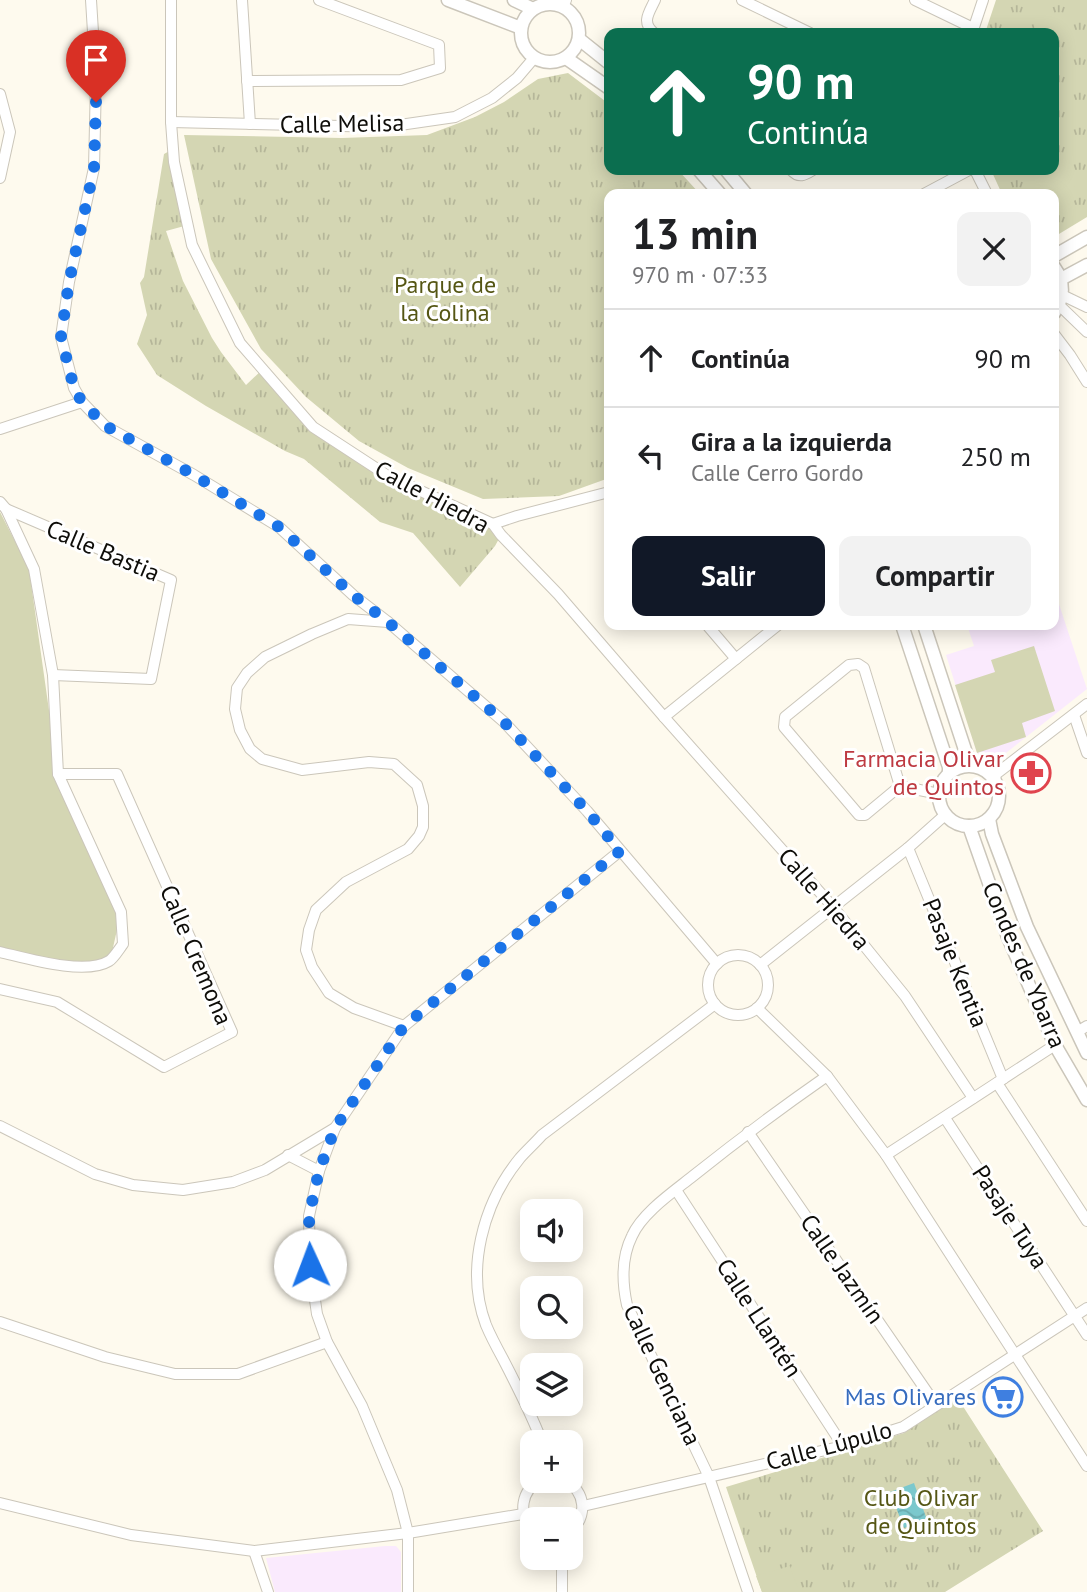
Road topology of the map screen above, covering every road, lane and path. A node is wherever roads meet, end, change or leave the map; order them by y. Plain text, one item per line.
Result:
1 (91, 0) edge
2 (171, 0) edge
3 (242, 0) edge
4 (319, 0) edge
5 (448, 0) edge
6 (514, 0) edge
7 (655, 0) edge
8 (742, 0) edge
9 (915, 0) edge
10 (983, 0) edge
11 (565, 3) edge
12 (533, 9) junction
13 (521, 28) junction
14 (649, 28) edge
15 (800, 28) edge
16 (969, 28) edge
17 (974, 28) edge
18 (579, 39) junction
19 (534, 58) junction
20 (566, 58) junction
21 (604, 59) edge
22 (247, 80) junction
23 (604, 84) edge
24 (0, 94) edge
25 (171, 122) junction
26 (250, 124) junction
27 (703, 175) edge
28 (730, 175) edge
29 (960, 175) edge
30 (0, 178) edge
31 (716, 189) edge
32 (743, 189) edge
33 (934, 189) edge
34 (1087, 237) edge
35 (1059, 253) edge
36 (1087, 265) edge
37 (1059, 276) edge
38 (1061, 279) junction
39 (1059, 296) edge
40 (1059, 304) edge
41 (1059, 305) edge
42 (1087, 307) edge
43 (1087, 332) edge
44 (1059, 341) edge
45 (1087, 382) edge
46 (82, 402) junction
47 (0, 429) edge
48 (604, 493) edge
49 (3, 506) edge
50 (493, 524) junction
51 (353, 595) junction
52 (348, 619) junction
53 (388, 622) junction
54 (711, 630) edge
55 (772, 630) edge
56 (904, 630) edge
57 (926, 630) edge
58 (736, 659) junction
59 (53, 675) junction
60 (1087, 704) edge
61 (1074, 715) junction
62 (664, 717) junction
63 (1087, 753) edge
64 (970, 765) junction
65 (949, 773) junction
66 (58, 774) junction
67 (995, 780) junction
68 (900, 786) junction
69 (939, 794) junction
70 (945, 814) junction
71 (989, 819) junction
72 (969, 826) junction
73 (908, 848) junction
74 (620, 851) junction
75 (833, 908) junction
76 (0, 951) edge
77 (717, 964) junction
78 (760, 965) junction
79 (0, 989) edge
80 (715, 1004) junction
81 (757, 1008) junction
82 (404, 1026) junction
83 (1082, 1029) edge
84 (1055, 1045) junction
85 (1087, 1053) edge
86 (827, 1076) junction
87 (1000, 1081) junction
88 (973, 1098) junction
89 (1087, 1100) edge
90 (945, 1118) junction
91 (0, 1126) edge
92 (335, 1128) junction
93 (748, 1132) junction
94 (288, 1155) junction
95 (886, 1155) junction
96 (319, 1171) junction
97 (676, 1190) junction
98 (1087, 1221) edge
99 (1087, 1308) edge
100 (1075, 1316) junction
101 (0, 1322) edge
102 (1087, 1335) edge
103 (327, 1342) junction
104 (1014, 1355) junction
105 (936, 1405) junction
106 (537, 1430) edge
107 (843, 1446) junction
108 (1087, 1466) edge
109 (709, 1477) junction
110 (579, 1493) edge
111 (0, 1503) edge
112 (583, 1506) joint
113 (520, 1514) edge
114 (408, 1533) junction
115 (254, 1551) junction
116 (562, 1570) edge
117 (268, 1592) edge
118 (408, 1592) edge
119 (562, 1592) edge
120 (748, 1592) edge

1 - 46 street
2 - 25 street, Calle Hiedra
3 - 22 street
4 - 22 street
5 - 13 main road
6 - 12 main road
7 - 14 street
8 - 15 street
9 - 16 street
10 - 17 street
11 - 12 main road
11 - 18 main road
12 - 13 main road
13 - 19 main road
18 - 20 main road
18 - 21 main road
19 - 20 main road
19 - 26 street, Calle Melisa
20 - 23 main road
22 - 26 street
24 - 30 street
25 - 26 street, Calle Melisa
25 - 50 street, Calle Hiedra
27 - 31 main road
28 - 32 main road
29 - 33 street
34 - 35 main road
36 - 38 main road
37 - 38 main road
38 - 39 main road
40 - 42 street
41 - 43 street
44 - 45 street
46 - 47 street
46 - 51 street
48 - 50 street
49 - 59 street
49 - 59 street, Calle Bastia
50 - 62 street, Calle Hiedra
51 - 52 street
51 - 53 street
52 - 53 street
52 - 82 street
53 - 74 street
54 - 58 street
55 - 58 street
56 - 65 main road
57 - 64 main road
58 - 62 street
59 - 66 street
60 - 61 street
61 - 63 street
61 - 67 street
62 - 75 street, Calle Hiedra
64 - 65 main road
64 - 67 main road
65 - 69 main road
66 - 76 street
66 - 79 street, Calle Cremona
67 - 71 main road
68 - 68 street
68 - 69 street
69 - 70 main road
70 - 72 main road
70 - 73 street
71 - 72 main road
71 - 83 main road, Condes de Ybarra
72 - 84 main road, Condes de Ybarra
73 - 75 street
73 - 87 street, Pasaje Kentia
74 - 77 street
74 - 82 street
75 - 78 street
75 - 88 street, Calle Hiedra
77 - 78 street
77 - 80 street
78 - 81 street
80 - 81 street
80 - 106 street
81 - 86 street
82 - 92 street
83 - 85 main road, Condes de Ybarra
84 - 87 street
84 - 89 main road, Condes de Ybarra
86 - 93 street, Calle Genciana
86 - 95 street
87 - 88 street
87 - 98 street, Pasaje Kentia
88 - 90 street
90 - 95 street
90 - 100 street, Pasaje Tuya
91 - 94 street
92 - 94 street
92 - 96 street
93 - 97 street, Calle Genciana
93 - 105 street, Calle Jazmín
94 - 96 street
95 - 104 street
96 - 103 street
97 - 107 street, Calle Llantén
97 - 109 street, Calle Genciana
99 - 100 street, Calle Lúpulo
100 - 102 street, Pasaje Tuya
100 - 104 street, Calle Lúpulo
101 - 103 street
103 - 114 street
104 - 105 street, Calle Lúpulo
104 - 108 street
105 - 107 street, Calle Lúpulo
107 - 109 street, Calle Lúpulo
109 - 112 street, Calle Lúpulo
109 - 120 street, Calle Genciana
110 - 112 street
111 - 115 street
113 - 114 street
114 - 115 street
114 - 118 street
115 - 117 street
116 - 119 street

